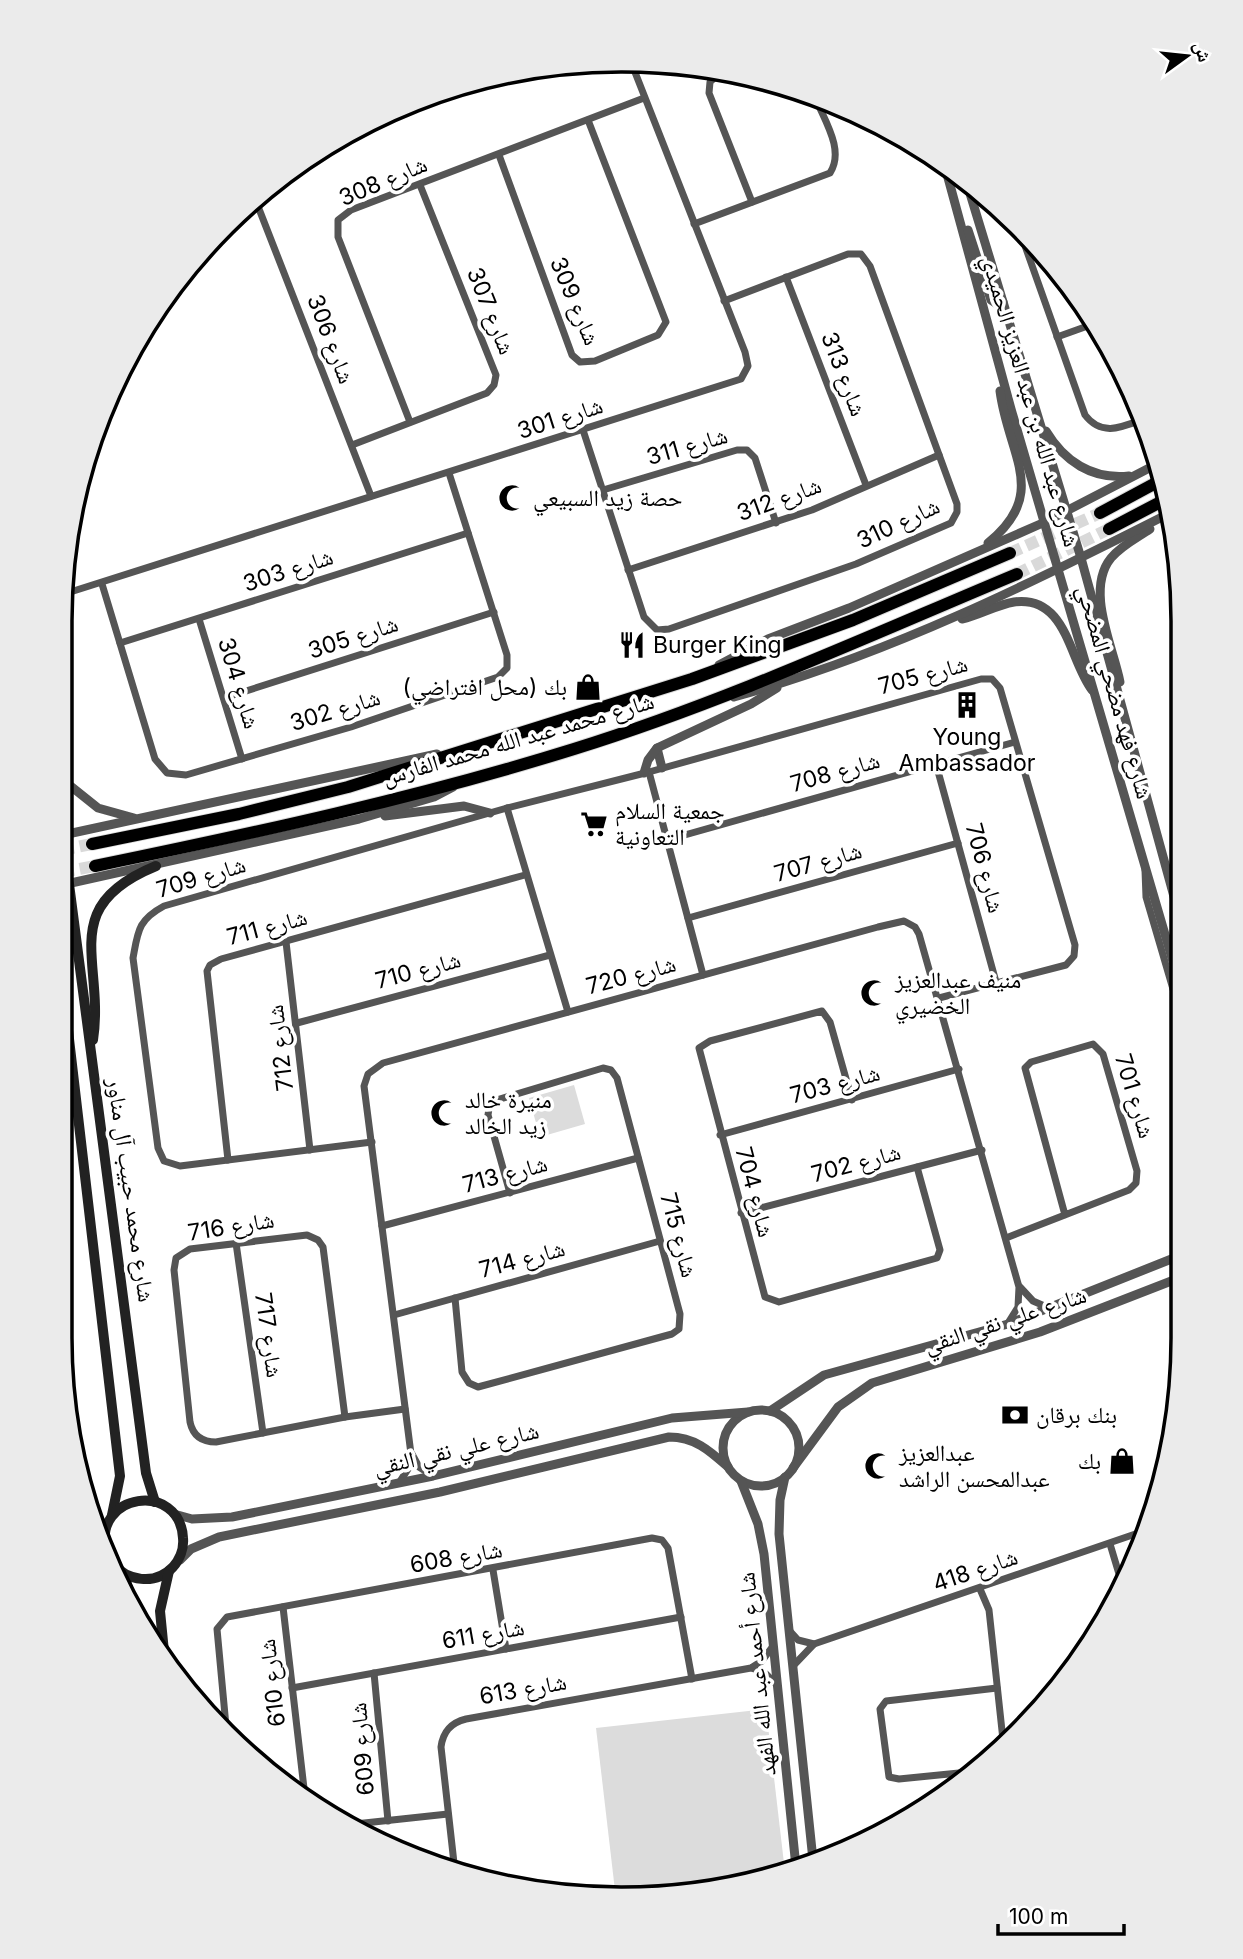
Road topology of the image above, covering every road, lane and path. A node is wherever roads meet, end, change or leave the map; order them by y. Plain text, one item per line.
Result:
1 (635, 72) edge
2 (713, 79) edge
3 (644, 97) junction
4 (820, 109) edge
5 (588, 121) junction
6 (499, 155) junction
7 (949, 180) edge
8 (420, 185) junction
9 (955, 200) junction
10 (976, 201) edge
11 (752, 202) junction
12 (259, 208) edge
13 (694, 225) junction
14 (1026, 250) edge
15 (786, 277) junction
16 (724, 301) junction
17 (1003, 302) junction
18 (1086, 327) edge
19 (1057, 337) junction
20 (998, 361) junction
21 (1038, 419) junction
22 (410, 422) junction
23 (1133, 423) edge
24 (583, 430) junction
25 (352, 446) junction
26 (939, 455) junction
27 (1149, 468) edge
28 (449, 473) junction
29 (1134, 475) junction
30 (1154, 484) edge
31 (866, 485) junction
32 (603, 490) junction
33 (371, 496) junction
34 (1158, 503) edge
35 (1067, 511) junction
36 (1100, 513) tunnel mouth
37 (1162, 518) edge
38 (1162, 520) edge
39 (1045, 522) junction
40 (776, 523) junction
41 (1109, 529) tunnel mouth
42 (468, 533) junction
43 (979, 551) junction
44 (1010, 553) tunnel mouth
45 (1081, 558) junction
46 (1059, 568) junction
47 (628, 570) junction
48 (1017, 574) tunnel mouth
49 (102, 584) junction
50 (73, 592) edge
51 (494, 612) junction
52 (199, 619) junction
53 (950, 621) junction
54 (120, 643) junction
55 (704, 675) junction
56 (784, 683) junction
57 (1097, 696) junction
58 (224, 698) junction
59 (676, 714) junction
60 (1126, 726) junction
61 (1014, 742) junction
62 (657, 748) junction
63 (456, 753) junction
64 (242, 759) junction
65 (936, 764) junction
66 (662, 768) junction
67 (646, 772) junction
68 (459, 781) junction
69 (72, 787) edge
70 (507, 808) junction
71 (490, 813) junction
72 (139, 818) junction
73 (359, 819) junction
74 (72, 835) edge
75 (667, 840) junction
76 (958, 843) junction
77 (92, 844) tunnel mouth
78 (95, 866) tunnel mouth
79 (156, 866) junction
80 (1145, 866) junction
81 (525, 875) junction
82 (72, 883) edge
83 (1171, 886) edge
84 (688, 918) junction
85 (72, 926) edge
86 (286, 942) junction
87 (550, 955) junction
88 (1171, 955) edge
89 (703, 975) junction
90 (996, 982) junction
91 (1171, 982) edge
92 (939, 998) junction
93 (568, 1012) junction
94 (297, 1023) junction
95 (91, 1057) junction
96 (72, 1065) edge
97 (959, 1069) junction
98 (852, 1100) junction
99 (720, 1136) junction
100 (372, 1142) junction
101 (310, 1150) junction
102 (982, 1150) junction
103 (638, 1158) junction
104 (228, 1160) junction
105 (918, 1167) junction
106 (510, 1193) junction
107 (741, 1213) junction
108 (1065, 1215) junction
109 (382, 1226) junction
110 (1006, 1238) junction
111 (660, 1241) junction
112 (236, 1243) junction
113 (1171, 1260) edge
114 (1144, 1272) junction
115 (1171, 1281) edge
116 (1019, 1287) junction
117 (1149, 1290) junction
118 (455, 1298) junction
119 (1051, 1308) junction
120 (394, 1315) junction
121 (1008, 1324) junction
122 (405, 1409) junction
123 (770, 1411) junction
124 (748, 1412) junction
125 (345, 1417) junction
126 (263, 1433) junction
127 (411, 1454) junction
128 (728, 1468) junction
129 (793, 1468) junction
130 (433, 1476) junction
131 (785, 1477) junction
132 (741, 1481) junction
133 (399, 1483) junction
134 (155, 1502) junction
135 (173, 1514) junction
136 (110, 1519) junction
137 (105, 1524) edge
138 (107, 1529) edge
139 (1134, 1535) edge
140 (1111, 1544) junction
141 (172, 1567) junction
142 (492, 1570) junction
143 (124, 1572) edge
144 (1119, 1572) edge
145 (981, 1589) junction
146 (283, 1607) junction
147 (681, 1617) junction
148 (789, 1629) junction
149 (163, 1641) edge
150 (814, 1644) junction
151 (773, 1646) junction
152 (506, 1649) junction
153 (793, 1666) junction
154 (751, 1668) junction
155 (374, 1673) junction
156 (692, 1679) junction
157 (777, 1685) junction
158 (292, 1688) junction
159 (997, 1688) junction
160 (225, 1718) edge
161 (1002, 1733) edge
162 (957, 1773) edge
163 (303, 1785) edge
164 (449, 1814) junction
165 (388, 1821) junction
166 (364, 1823) edge
167 (811, 1847) junction
168 (794, 1849) junction
169 (811, 1853) edge
170 (795, 1859) edge
171 (454, 1861) edge

1 - 3 street, شارع 301
2 - 11 street
3 - 5 street, شارع 308
3 - 13 street, شارع 301
4 - 11 street
5 - 6 street, شارع 308
5 - 6 street, شارع 309
6 - 8 street, شارع 308
7 - 9 street, شارع عبد الله بن عبد العزيز الحميدي
8 - 22 street, شارع 308
8 - 22 street, شارع 307
9 - 17 street
9 - 20 street, شارع عبد الله بن عبد العزيز الحميدي
10 - 17 street, شارع عبد الله بن عبد العزيز الحميدي
11 - 13 street
12 - 25 street, شارع 306
13 - 16 street, شارع 301
14 - 19 street
15 - 16 street, شارع 310
15 - 26 street, شارع 310
15 - 31 street, شارع 313
16 - 24 street, شارع 301
17 - 21 street, شارع عبد الله بن عبد العزيز الحميدي
18 - 19 street
19 - 23 street
20 - 39 street, شارع عبد الله بن عبد العزيز الحميدي
20 - 43 street
21 - 29 street
21 - 35 street, شارع عبد الله بن عبد العزيز الحميدي
22 - 25 street, شارع 307
24 - 28 street, شارع 301
24 - 32 street, شارع 310
25 - 33 street, شارع 306
26 - 31 street, شارع 312
26 - 47 street, شارع 310
27 - 29 street
28 - 33 street, شارع 301
28 - 42 street, شارع 302
29 - 35 street
30 - 36 main road
31 - 40 street, شارع 312
32 - 40 street, شارع 311
32 - 47 street, شارع 310
33 - 49 street, شارع 301
34 - 41 main road
35 - 39 street
35 - 45 street, شارع عبد الله بن عبد العزيز الحميدي
37 - 45 street
38 - 60 street
39 - 43 street
39 - 46 street, شارع عبد الله بن عبد العزيز الحميدي
40 - 47 street, شارع 312
42 - 51 street, شارع 302
42 - 52 street, شارع 303
43 - 55 street
44 - 55 main road, شارع محمد عبد الله محمد الفارس
45 - 46 street
45 - 60 street, شارع فهد مضحي المضحي
46 - 53 street
46 - 57 street, شارع فهد مضحي المضحي
48 - 59 main road, شارع محمد عبد الله محمد الفارس
49 - 50 street, شارع 301
49 - 54 street, شارع 302
51 - 58 street, شارع 305
51 - 64 street, شارع 302
52 - 54 street, شارع 303
52 - 58 street, شارع 304
53 - 56 street
53 - 57 street
54 - 64 street, شارع 302
55 - 63 main road, شارع محمد عبد الله محمد الفارس
56 - 59 street
56 - 62 street
57 - 80 street, شارع فهد مضحي المضحي
58 - 64 street, شارع 304
59 - 68 main road, شارع محمد عبد الله محمد الفارس
60 - 83 street, شارع فهد مضحي المضحي
61 - 65 street, شارع 708
61 - 66 street, شارع 705
61 - 90 street, شارع 705
62 - 66 street
62 - 67 street
63 - 72 street
63 - 77 main road, شارع محمد عبد الله محمد الفارس
65 - 75 street, شارع 708
65 - 76 street, شارع 706
66 - 67 street, شارع 705
67 - 70 street, شارع 705
67 - 75 street
68 - 73 street
68 - 78 main road, شارع محمد عبد الله محمد الفارس
69 - 72 street
70 - 71 street, شارع 709
70 - 81 street
71 - 73 street
71 - 104 street, شارع 709
72 - 74 street
73 - 79 street
75 - 84 street
76 - 84 street, شارع 707
76 - 90 street, شارع 706
79 - 82 street
79 - 95 main road
80 - 88 street, شارع فهد مضحي المضحي
80 - 91 street
81 - 86 street, شارع 711
81 - 87 street
84 - 89 street
85 - 95 main road, شارع محمد حبيب آل مناور
86 - 94 street, شارع 712
86 - 104 street, شارع 711
87 - 93 street
87 - 94 street, شارع 710
89 - 92 street, شارع 720
89 - 93 street, شارع 720
90 - 92 street, شارع 705
92 - 97 street, شارع 720
93 - 100 street, شارع 720
94 - 101 street, شارع 712
95 - 134 main road, شارع محمد حبيب آل مناور
96 - 136 main road, شارع محمد حبيب آل مناور
97 - 98 street, شارع 703
97 - 102 street, شارع 720
98 - 99 street, شارع 703
98 - 99 street, شارع 704
99 - 107 street, شارع 704
100 - 101 street, شارع 709
100 - 109 street, شارع 720
101 - 104 street, شارع 709
102 - 105 street, شارع 702
102 - 110 street, شارع 720
103 - 106 street, شارع 713
103 - 106 street, شارع 715
103 - 111 street, شارع 715
105 - 107 street, شارع 702
105 - 107 street, شارع 704
106 - 109 street, شارع 713
108 - 108 street, شارع 701
108 - 110 street, شارع 701
109 - 120 street, شارع 720
110 - 116 street, شارع 720
111 - 118 street, شارع 714
111 - 118 street, شارع 715
112 - 125 street, شارع 716
112 - 126 street, شارع 717
112 - 126 street, شارع 716
113 - 114 street, شارع علي نقي النقي
114 - 117 street
114 - 119 street, شارع علي نقي النقي
115 - 117 street, شارع علي نقي النقي
116 - 119 street
116 - 121 street, شارع 720
117 - 129 street, شارع علي نقي النقي
118 - 120 street, شارع 714
119 - 121 street, شارع علي نقي النقي
120 - 122 street, شارع 720
121 - 123 street, شارع علي نقي النقي
122 - 125 street, شارع 716
122 - 127 street, شارع 720
123 - 124 street
123 - 129 street
124 - 128 street
124 - 130 street, شارع علي نقي النقي
125 - 126 street, شارع 716
127 - 130 street
127 - 133 street
128 - 132 street
128 - 141 street, شارع علي نقي النقي
129 - 131 street
130 - 133 street, شارع علي نقي النقي
131 - 132 street
131 - 148 street, شارع أحمد عبد الله الفهد
132 - 151 street, شارع أحمد عبد الله الفهد
133 - 135 street, شارع علي نقي النقي
134 - 135 main road
134 - 136 main road
135 - 141 main road
136 - 137 street
136 - 138 main road, شارع محمد حبيب آل مناور
139 - 140 street, شارع 418
140 - 144 street
140 - 145 street, شارع 418
141 - 143 main road
141 - 149 main road
142 - 146 street, شارع 608
142 - 147 street, شارع 608
142 - 152 street
145 - 150 street, شارع 418
145 - 159 street
146 - 158 street, شارع 610
146 - 160 street, شارع 608
147 - 152 street, شارع 611
147 - 156 street, شارع 608
148 - 150 street
148 - 153 street, شارع أحمد عبد الله الفهد
150 - 153 street, شارع 418
151 - 154 street
151 - 157 street, شارع أحمد عبد الله الفهد
152 - 155 street, شارع 611
153 - 167 street, شارع أحمد عبد الله الفهد
154 - 156 street, شارع 613
154 - 157 street
155 - 158 street, شارع 611
155 - 165 street, شارع 609
156 - 164 street, شارع 613
157 - 168 street, شارع أحمد عبد الله الفهد
158 - 163 street, شارع 610
159 - 161 street
159 - 162 street
164 - 165 street
164 - 171 street, شارع 613
165 - 166 street
167 - 168 street
167 - 169 street, شارع أحمد عبد الله الفهد
168 - 170 street, شارع أحمد عبد الله الفهد

